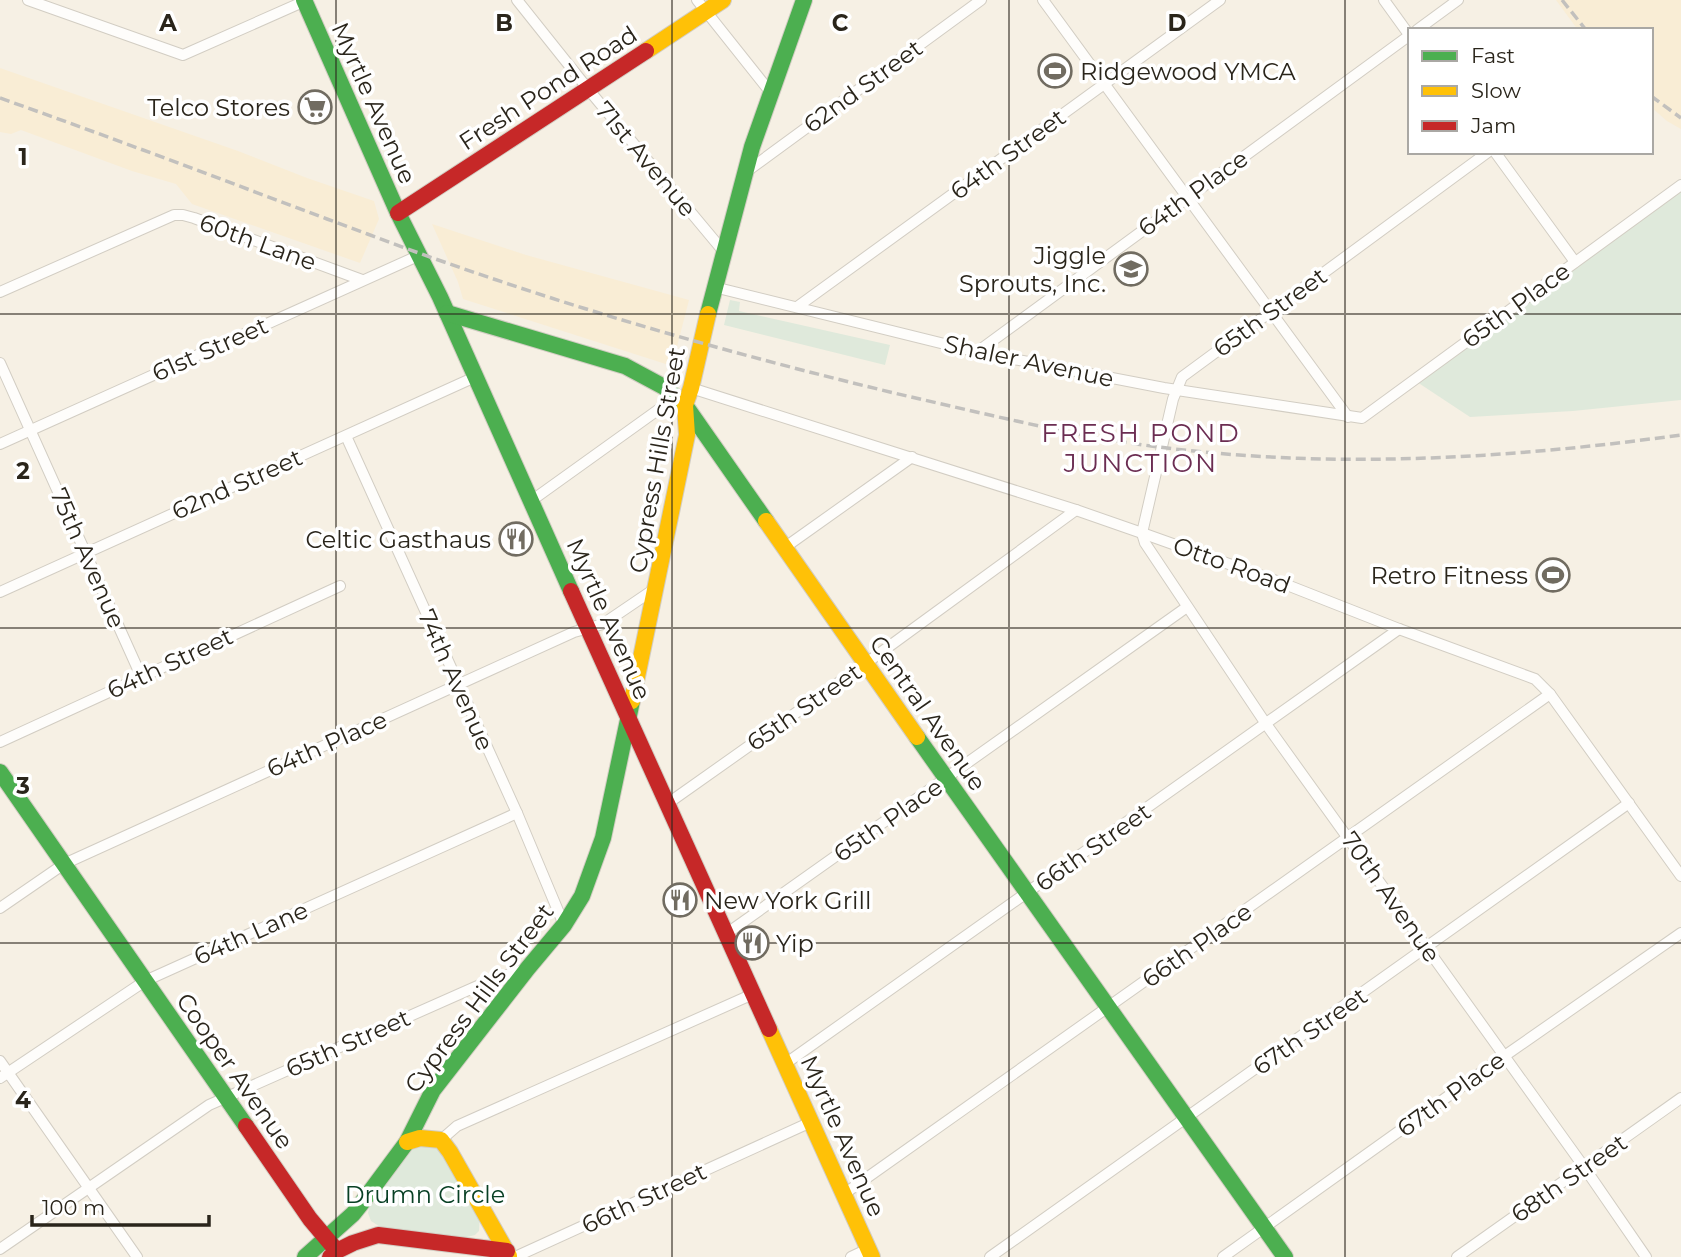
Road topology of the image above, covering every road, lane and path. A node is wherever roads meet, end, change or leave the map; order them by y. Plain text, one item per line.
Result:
1 (28, 0) edge
2 (304, 0) edge
3 (517, 0) edge
4 (723, 0) edge
5 (804, 0) edge
6 (981, 0) edge
7 (1043, 0) edge
8 (1220, 0) edge
9 (1384, 0) edge
10 (1458, 0) edge
11 (702, 6) edge
12 (1420, 28) edge
13 (1408, 33) edge
14 (1408, 37) edge
15 (1104, 84) junction
16 (588, 89) junction
17 (771, 93) junction
18 (1485, 154) edge
19 (1496, 154) edge
20 (746, 172) junction
21 (1681, 185) edge
22 (1186, 198) junction
23 (398, 213) junction
24 (724, 251) junction
25 (420, 255) junction
26 (1575, 262) junction
27 (362, 280) junction
28 (714, 287) junction
29 (0, 292) edge
30 (797, 307) junction
31 (1270, 312) junction
32 (447, 313) junction
33 (977, 352) junction
34 (0, 363) edge
35 (475, 377) junction
36 (691, 388) junction
37 (1177, 390) junction
38 (685, 405) junction
39 (1348, 417) junction
40 (30, 430) junction
41 (346, 436) junction
42 (0, 444) edge
43 (912, 457) junction
44 (531, 501) junction
45 (1076, 510) junction
46 (1143, 533) junction
47 (784, 548) junction
48 (85, 553) junction
49 (340, 586) dead end
50 (656, 588) junction
51 (0, 592) edge
52 (1187, 607) junction
53 (587, 628) junction
54 (1399, 629) junction
55 (865, 664) junction
56 (141, 676) junction
57 (458, 684) junction
58 (1550, 694) junction
59 (628, 719) junction
60 (1266, 724) junction
61 (0, 741) edge
62 (0, 772) edge
63 (947, 779) junction
64 (1629, 803) junction
65 (667, 804) junction
66 (517, 813) junction
67 (1349, 838) junction
68 (64, 864) junction
69 (1681, 876) edge
70 (1028, 893) junction
71 (0, 908) edge
72 (564, 925) junction
73 (1681, 933) edge
74 (726, 934) junction
75 (1427, 948) junction
76 (528, 968) junction
77 (145, 981) junction
78 (753, 994) junction
79 (1108, 1007) junction
80 (1503, 1057) junction
81 (0, 1061) edge
82 (785, 1064) junction
83 (4, 1075) edge
84 (225, 1097) junction
85 (1681, 1098) edge
86 (1186, 1118) junction
87 (811, 1122) junction
88 (441, 1140) junction
89 (407, 1142) junction
90 (1584, 1167) junction
91 (89, 1188) junction
92 (844, 1194) junction
93 (361, 1204) junction
94 (1264, 1228) junction
95 (378, 1235) junction
96 (326, 1238) junction
97 (0, 1249) edge
98 (870, 1253) edge
99 (334, 1254) edge
100 (510, 1255) edge
101 (137, 1257) edge
102 (305, 1257) edge
103 (851, 1257) edge
104 (990, 1257) edge
105 (1223, 1257) edge
106 (1285, 1257) edge
107 (1457, 1257) edge
108 (1646, 1257) edge

1 - 2 street
2 - 23 main road, Myrtle Avenue
3 - 16 street, 71st Avenue
4 - 11 main road, Fresh Pond Road
5 - 17 main road, Cypress Hills Street
6 - 20 street, 62nd Street
7 - 15 street
8 - 15 street, 64th Street
9 - 13 street
10 - 12 street
11 - 16 main road, Fresh Pond Road
11 - 17 street
14 - 22 street, 64th Place
15 - 22 street
15 - 30 street, 64th Street
16 - 23 main road, Fresh Pond Road
16 - 24 street, 71st Avenue
17 - 20 main road, Cypress Hills Street
18 - 31 street, 65th Street
19 - 26 street
20 - 24 main road, Cypress Hills Street
21 - 26 street, 65th Place
22 - 31 street
22 - 33 street, 64th Place
23 - 25 main road, Myrtle Avenue
24 - 28 main road, Cypress Hills Street
25 - 27 street, 61st Street
25 - 32 main road, Myrtle Avenue
26 - 39 street, 65th Place
27 - 29 street, 60th Lane
27 - 40 street, 61st Street
28 - 30 street, Shaler Avenue
28 - 36 main road, Cypress Hills Street
30 - 33 street, Shaler Avenue
31 - 37 street, 65th Street
31 - 39 street
32 - 35 main road, Myrtle Avenue
32 - 38 main road, Central Avenue
33 - 37 street, Shaler Avenue
34 - 40 street, 75th Avenue
35 - 41 street, 62nd Street
35 - 44 main road, Myrtle Avenue
36 - 38 main road, Cypress Hills Street
36 - 43 street, Otto Road
37 - 39 street, Shaler Avenue
37 - 46 street, 65th Street
38 - 44 street
38 - 47 main road, Central Avenue
38 - 50 main road, Cypress Hills Street
40 - 42 street, 61st Street
40 - 48 street, 75th Avenue
41 - 48 street, 62nd Street
41 - 57 street, 74th Avenue
43 - 45 street, Otto Road
43 - 47 street
44 - 53 main road, Myrtle Avenue
45 - 46 street, Otto Road
45 - 55 street, 65th Street
46 - 52 street, 70th Avenue
46 - 54 street, Otto Road
47 - 55 main road, Central Avenue
48 - 51 street, 62nd Street
48 - 56 street, 75th Avenue
49 - 56 street, 64th Street
50 - 53 street, 64th Place
50 - 59 main road, Cypress Hills Street
52 - 60 street, 70th Avenue
52 - 63 street, 65th Place
53 - 57 street, 64th Place
53 - 59 main road, Myrtle Avenue
54 - 58 street, Otto Road
54 - 60 street, 66th Street
55 - 63 main road, Central Avenue
55 - 65 street, 65th Street
56 - 61 street, 64th Street
57 - 66 street, 74th Avenue
57 - 68 street, 64th Place
58 - 64 street, Otto Road
58 - 67 street, 66th Place
59 - 65 main road, Myrtle Avenue
59 - 72 main road, Cypress Hills Street
60 - 67 street, 70th Avenue
60 - 70 street, 66th Street
62 - 68 main road, Cooper Avenue
63 - 70 main road, Central Avenue
63 - 74 street, 65th Place
64 - 69 street, Otto Road
64 - 75 street, 67th Street
65 - 74 main road, Myrtle Avenue
66 - 72 street, 74th Avenue
66 - 77 street, 64th Lane
67 - 75 street, 70th Avenue
67 - 79 street, 66th Place
68 - 71 street, 64th Place
68 - 77 main road, Cooper Avenue
70 - 79 main road, Central Avenue
70 - 82 street, 66th Street
72 - 76 main road, Cypress Hills Street
73 - 80 street, 67th Place
74 - 78 main road, Myrtle Avenue
75 - 80 street, 70th Avenue
75 - 86 street, 67th Street
76 - 84 street, 65th Street
76 - 89 main road, Cypress Hills Street
77 - 83 street, 64th Lane
77 - 84 main road, Cooper Avenue
78 - 82 main road, Myrtle Avenue
78 - 88 street
79 - 86 main road, Central Avenue
79 - 92 street, 66th Place
80 - 90 street, 70th Avenue
80 - 94 street, 67th Place
81 - 83 street
82 - 87 main road, Myrtle Avenue
83 - 91 street
84 - 91 street, 65th Street
84 - 96 main road, Cooper Avenue
85 - 90 street, 68th Street
86 - 94 main road, Central Avenue
86 - 104 street, 67th Street
87 - 92 main road, Myrtle Avenue
87 - 100 street, 66th Street
88 - 89 main road
88 - 100 main road
89 - 93 main road, Cypress Hills Street
90 - 107 street, 68th Street
90 - 108 street, 70th Avenue
91 - 97 street, 65th Street
91 - 101 street
92 - 98 main road, Myrtle Avenue
93 - 95 main road
93 - 96 main road, Cypress Hills Street
94 - 105 street, 67th Place
94 - 106 main road, Central Avenue
95 - 99 main road, Cooper Avenue
95 - 100 main road, Cooper Avenue
96 - 99 main road, Cooper Avenue
96 - 102 main road, Cypress Hills Street
98 - 103 street

